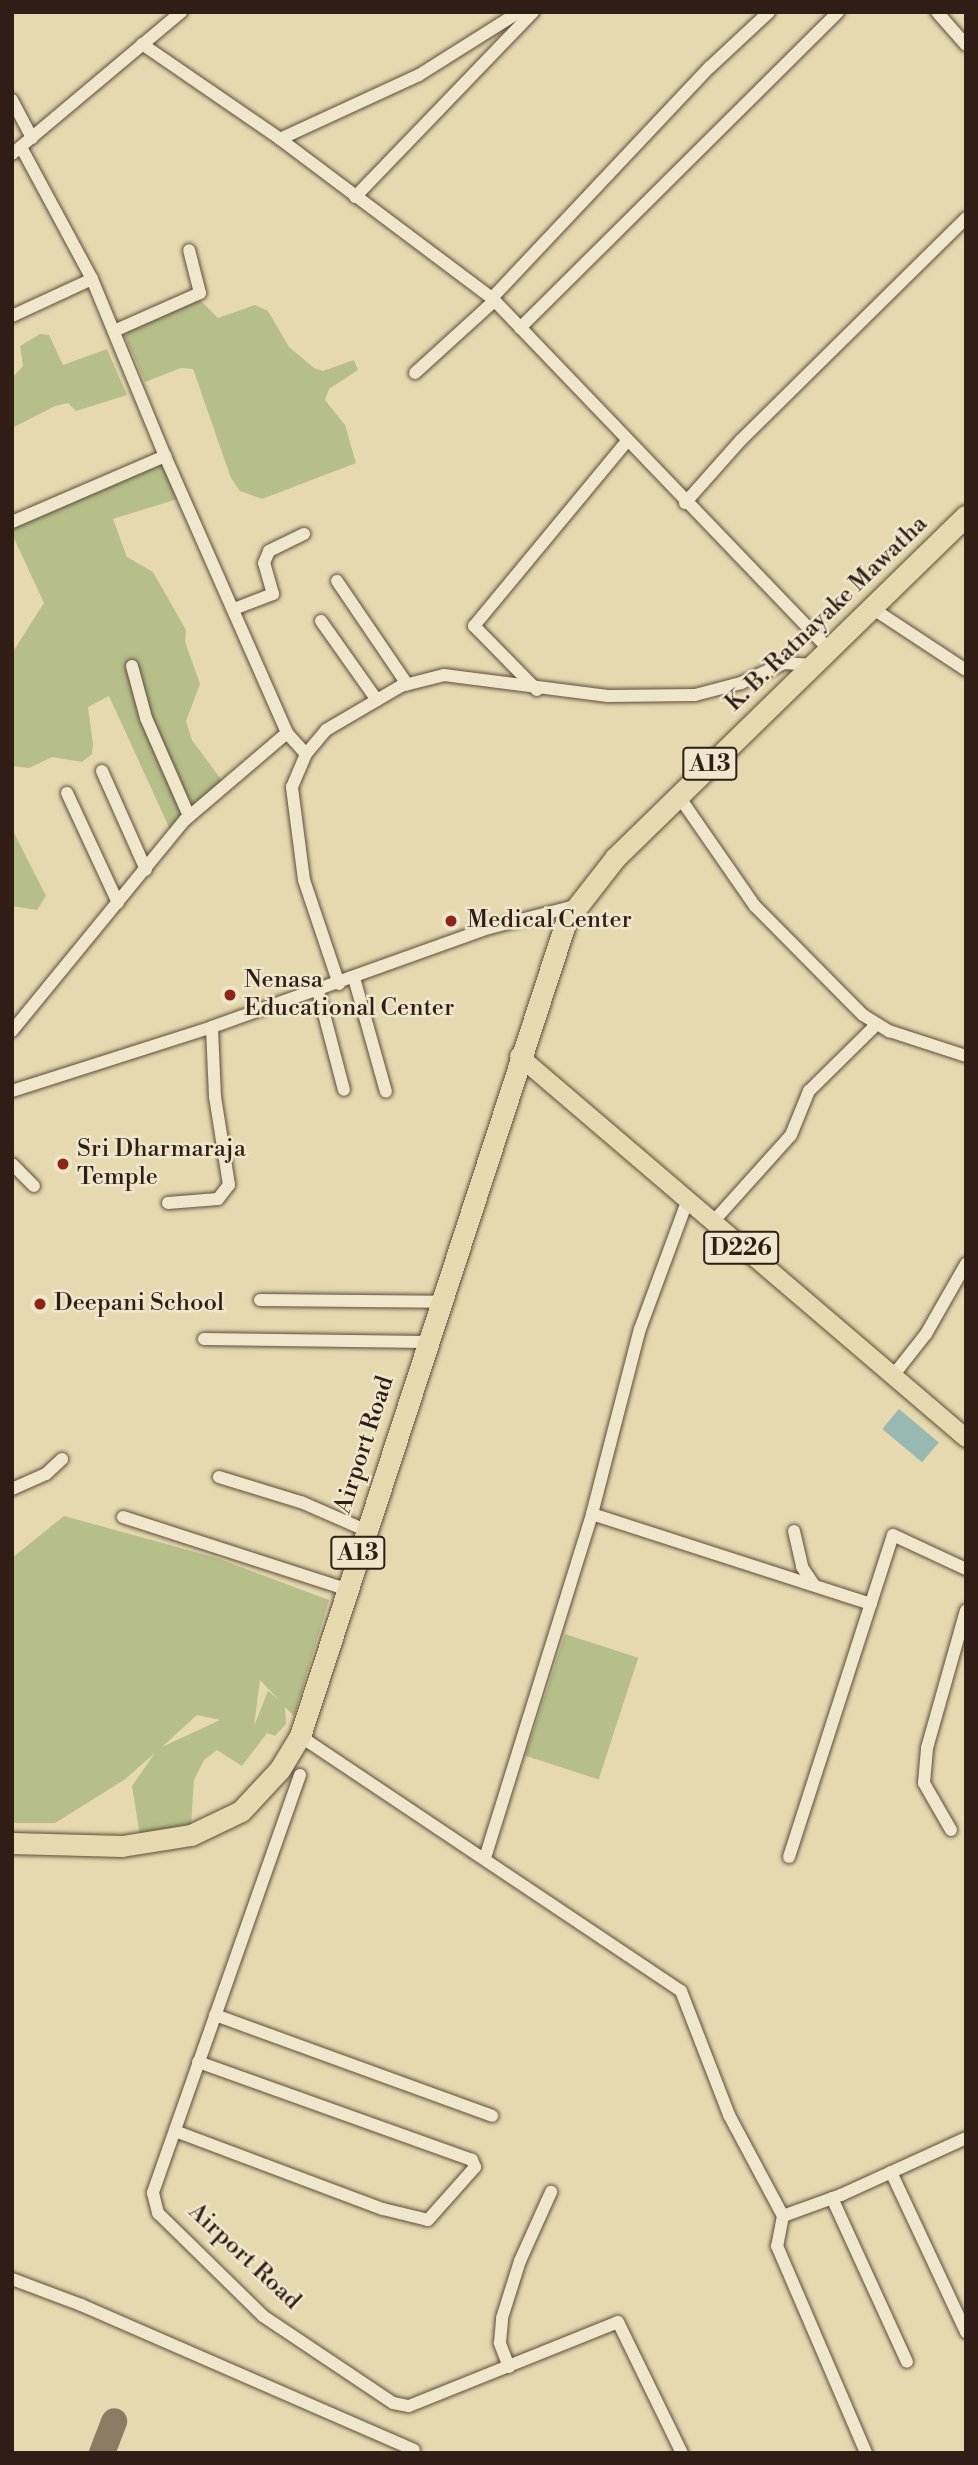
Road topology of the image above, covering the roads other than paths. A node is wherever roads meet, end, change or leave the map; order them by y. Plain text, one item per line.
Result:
1 (181, 12) edge
2 (519, 12) edge
3 (533, 12) edge
4 (769, 12) edge
5 (838, 12) edge
6 (936, 12) edge
7 (142, 44) junction
8 (966, 45) edge
9 (12, 100) edge
10 (32, 138) junction
11 (280, 139) junction
12 (17, 150) edge
13 (355, 197) junction
14 (966, 218) edge
15 (189, 250) dead end
16 (92, 279) junction
17 (493, 300) junction
18 (12, 316) edge
19 (520, 328) junction
20 (114, 331) junction
21 (415, 373) dead end
22 (627, 441) junction
23 (165, 456) junction
24 (685, 503) junction
25 (966, 516) edge
26 (12, 522) edge
27 (304, 534) dead end
28 (337, 581) dead end
29 (872, 608) junction
30 (234, 609) junction
31 (321, 621) dead end
32 (829, 650) junction
33 (813, 665) junction
34 (132, 666) dead end
35 (966, 670) edge
36 (407, 684) junction
37 (537, 690) junction
38 (377, 700) junction
39 (286, 733) junction
40 (306, 754) junction
41 (102, 771) dead end
42 (67, 793) dead end
43 (678, 794) junction
44 (189, 816) junction
45 (146, 870) junction
46 (118, 903) junction
47 (575, 906) junction
48 (354, 978) junction
49 (339, 984) junction
50 (318, 991) junction
51 (877, 1025) junction
52 (212, 1027) junction
53 (12, 1031) edge
54 (519, 1056) junction
55 (966, 1056) edge
56 (344, 1090) dead end
57 (12, 1091) edge
58 (386, 1092) dead end
59 (12, 1164) edge
60 (34, 1185) dead end
61 (687, 1202) junction
62 (168, 1203) dead end
63 (712, 1223) junction
64 (966, 1264) edge
65 (260, 1300) dead end
66 (439, 1302) junction
67 (204, 1339) dead end
68 (426, 1342) junction
69 (892, 1377) junction
70 (966, 1438) edge
71 (62, 1459) dead end
72 (219, 1477) dead end
73 (12, 1489) edge
74 (592, 1514) junction
75 (123, 1517) dead end
76 (365, 1530) junction
77 (794, 1531) dead end
78 (966, 1569) edge
79 (814, 1585) junction
80 (346, 1589) junction
81 (871, 1604) junction
82 (966, 1610) edge
83 (300, 1736) junction
84 (300, 1775) dead end
85 (951, 1830) dead end
86 (12, 1843) edge
87 (789, 1857) dead end
88 (485, 1858) junction
89 (215, 2015) junction
90 (198, 2062) junction
91 (492, 2116) dead end
92 (175, 2131) junction
93 (966, 2138) edge
94 (891, 2172) junction
95 (551, 2192) dead end
96 (832, 2198) junction
97 (783, 2216) junction
98 (12, 2279) edge
99 (966, 2332) edge
100 (907, 2362) dead end
101 (509, 2367) junction
102 (414, 2450) dead end
103 (682, 2453) edge
104 (866, 2453) edge

1 - 7 street
2 - 11 street
3 - 13 street
4 - 17 street
5 - 19 street
6 - 8 street
7 - 10 street
7 - 11 street
9 - 10 street
10 - 12 street
11 - 13 street
12 - 16 street
13 - 17 street
14 - 24 street
15 - 20 street
16 - 18 street
16 - 20 street
17 - 19 street
17 - 21 street
19 - 22 street
20 - 23 street
22 - 24 street
22 - 37 street
23 - 26 street
23 - 30 street
24 - 32 street
25 - 29 highway, K. B. Ratnayake Mawatha / A13
27 - 30 street
28 - 36 street
29 - 32 highway, K. B. Ratnayake Mawatha / A13
29 - 35 street
30 - 39 street
31 - 38 street
32 - 33 highway, K. B. Ratnayake Mawatha / A13
33 - 37 street
33 - 43 highway, K. B. Ratnayake Mawatha / A13
34 - 44 street
36 - 37 street
36 - 38 street
38 - 40 street
39 - 40 street
39 - 44 street
40 - 49 street
41 - 45 street
42 - 46 street
43 - 47 highway, K. B. Ratnayake Mawatha / A13
43 - 51 street
44 - 45 street
45 - 46 street
46 - 53 street
47 - 48 street
47 - 54 highway, K. B. Ratnayake Mawatha / A13
48 - 49 street
48 - 58 street
49 - 50 street
50 - 52 street
50 - 56 street
51 - 55 street
51 - 63 street
52 - 57 street
52 - 62 street
54 - 61 main road, D226
54 - 66 highway, Airport Road / A13
59 - 60 street
61 - 63 main road, D226
61 - 74 street
63 - 69 main road, D226
64 - 69 street
65 - 66 street
66 - 68 highway, Airport Road / A13
67 - 68 street
68 - 76 highway, Airport Road / A13
69 - 70 main road, D226
71 - 73 street
72 - 76 street
74 - 79 street
74 - 88 street
75 - 80 street
76 - 80 highway, Airport Road / A13
77 - 79 street
78 - 81 street
79 - 81 street
80 - 83 highway, Airport Road / A13
81 - 87 street
82 - 85 street
83 - 86 highway, Airport Road / A13
83 - 88 street
84 - 89 street, Airport Road
88 - 97 street
89 - 90 street, Airport Road
89 - 91 street
90 - 92 street, Airport Road
90 - 92 street
92 - 101 street, Airport Road
93 - 94 street
94 - 96 street
94 - 99 street
95 - 101 street
96 - 97 street
96 - 100 street
97 - 104 street
98 - 102 street
101 - 103 street, Airport Road

